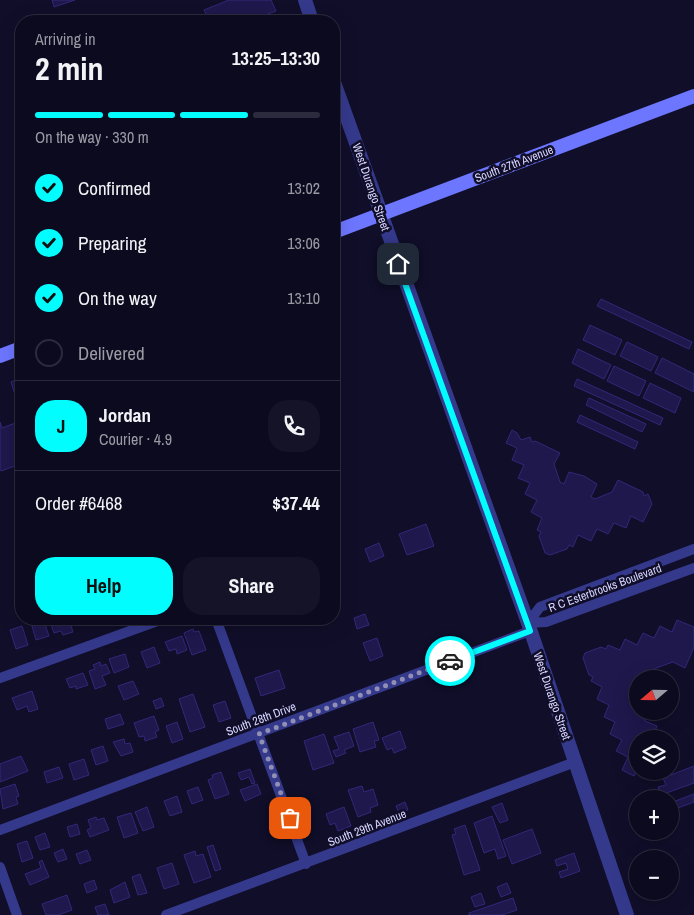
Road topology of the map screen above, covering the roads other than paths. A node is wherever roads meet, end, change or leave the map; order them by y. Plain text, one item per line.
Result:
1 (305, 0) edge
2 (310, 15) edge
3 (694, 96) edge
4 (340, 99) edge
5 (380, 214) junction
6 (340, 230) edge
7 (15, 350) edge
8 (0, 356) edge
9 (694, 549) edge
10 (694, 568) edge
11 (146, 625) edge
12 (218, 625) edge
13 (529, 627) junction
14 (0, 678) edge
15 (259, 734) junction
16 (575, 762) junction
17 (0, 830) edge
18 (306, 864) junction
19 (0, 867) edge
20 (17, 915) edge
21 (166, 915) edge
22 (627, 915) edge

1 - 2 street
3 - 5 main road, South 27th Avenue
4 - 5 street, West Durango Street
5 - 6 main road, South 27th Avenue
5 - 13 street, West Durango Street
7 - 8 main road
9 - 13 street, R C Esterbrooks Boulevard
10 - 13 street, R C Esterbrooks Boulevard
11 - 14 street
12 - 15 street
13 - 15 street, South 28th Drive
13 - 16 street, West Durango Street
15 - 17 street, South 28th Drive
15 - 18 street
16 - 18 street, South 29th Avenue
16 - 22 street, West Durango Street
18 - 21 street, South 29th Avenue
19 - 20 street

